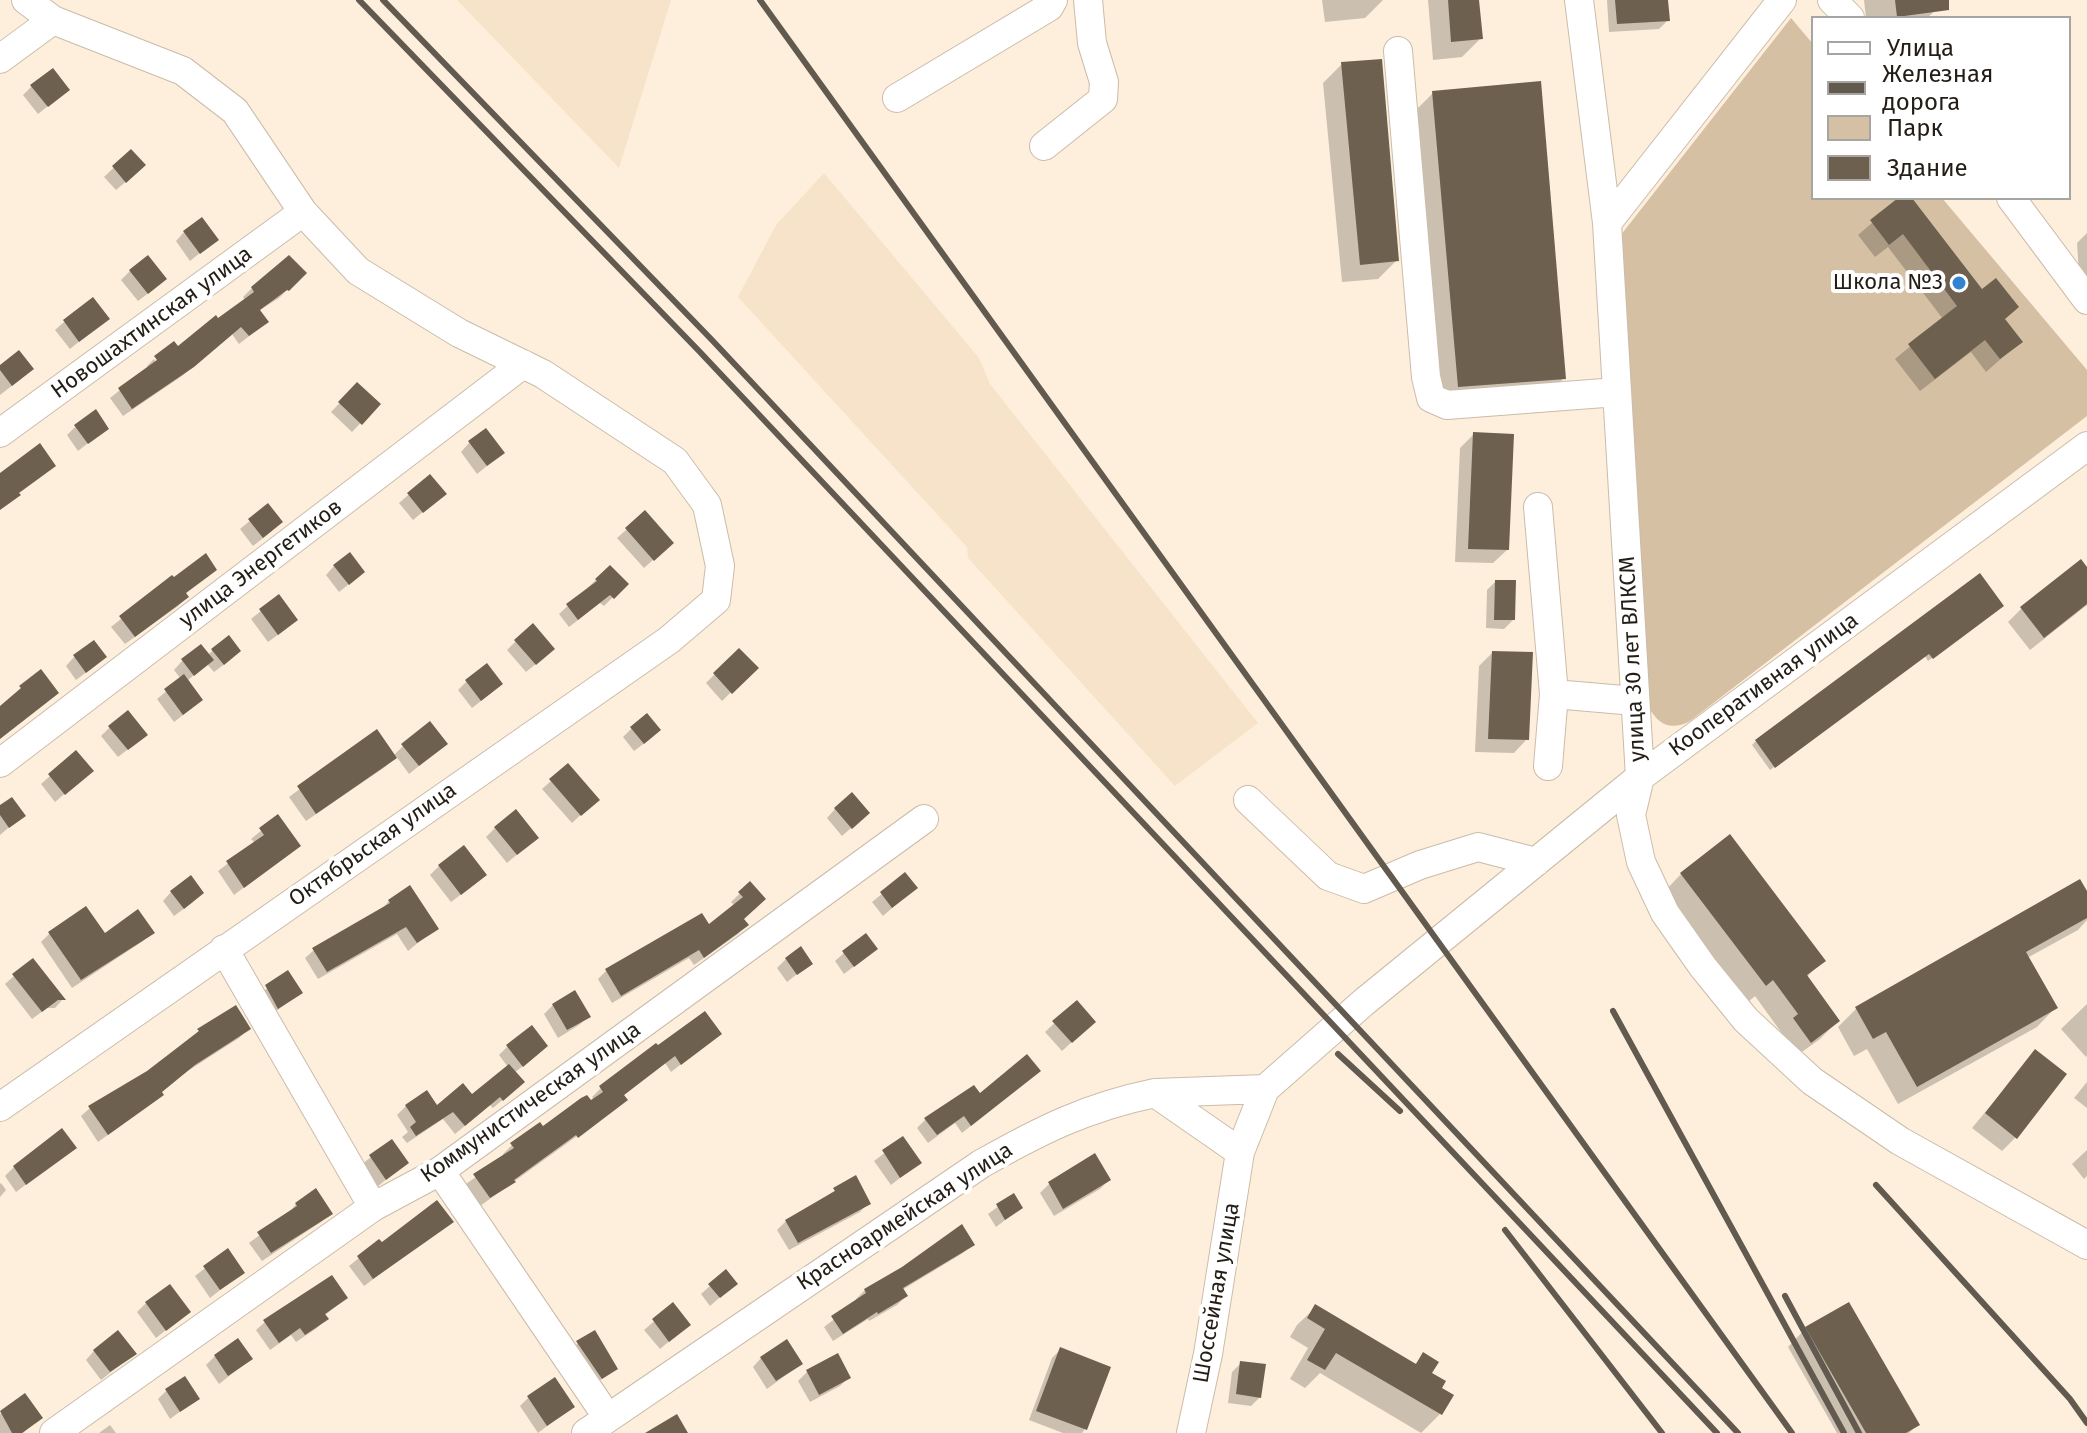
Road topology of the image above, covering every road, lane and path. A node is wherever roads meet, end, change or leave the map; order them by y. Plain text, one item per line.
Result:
1 (26, 0) edge
2 (1053, 0) edge
3 (1088, 0) edge
4 (1579, 0) edge
5 (1782, 0) edge
6 (1832, 0) edge
7 (1848, 16) edge
8 (53, 20) junction
9 (1398, 51) dead end
10 (0, 59) edge
11 (897, 98) dead end
12 (1044, 146) dead end
13 (2012, 200) edge
14 (303, 212) junction
15 (1607, 223) junction
16 (2087, 300) edge
17 (523, 364) junction
18 (1617, 392) junction
19 (0, 433) edge
20 (2087, 446) edge
21 (1538, 507) dead end
22 (1554, 694) junction
23 (1635, 701) junction
24 (0, 763) edge
25 (1548, 766) dead end
26 (1640, 777) junction
27 (1248, 800) dead end
28 (924, 819) dead end
29 (1536, 862) junction
30 (224, 949) junction
31 (1265, 1089) junction
32 (1155, 1093) junction
33 (0, 1107) edge
34 (1240, 1152) junction
35 (440, 1171) junction
36 (373, 1207) junction
37 (2087, 1245) edge
38 (597, 1425) edge
39 (54, 1433) edge
40 (1191, 1433) edge

1 - 8 street
2 - 11 street
3 - 12 street
4 - 15 street, улица 30 лет ВЛКСМ
5 - 15 street
6 - 7 street
8 - 10 street
8 - 14 street
9 - 18 street
13 - 16 street
14 - 17 street
14 - 19 street, Новошахтинская улица
15 - 18 street, улица 30 лет ВЛКСМ
17 - 24 street, улица Энергетиков
17 - 30 street, Октябрьская улица
18 - 23 street, улица 30 лет ВЛКСМ
20 - 26 street, Кооперативная улица
21 - 22 street
22 - 23 street
22 - 25 street
23 - 26 street, улица 30 лет ВЛКСМ
26 - 29 street, Кооперативная улица
26 - 37 street, улица 30 лет ВЛКСМ
27 - 29 street
28 - 35 street, Коммунистическая улица
29 - 31 street, Кооперативная улица
30 - 33 street, Октябрьская улица
30 - 36 street
31 - 32 street
31 - 34 street, Кооперативная улица
32 - 34 street
32 - 38 street, Красноармейская улица
34 - 40 street, Шоссейная улица
35 - 36 street, Коммунистическая улица
35 - 38 street
36 - 39 street, Коммунистическая улица

